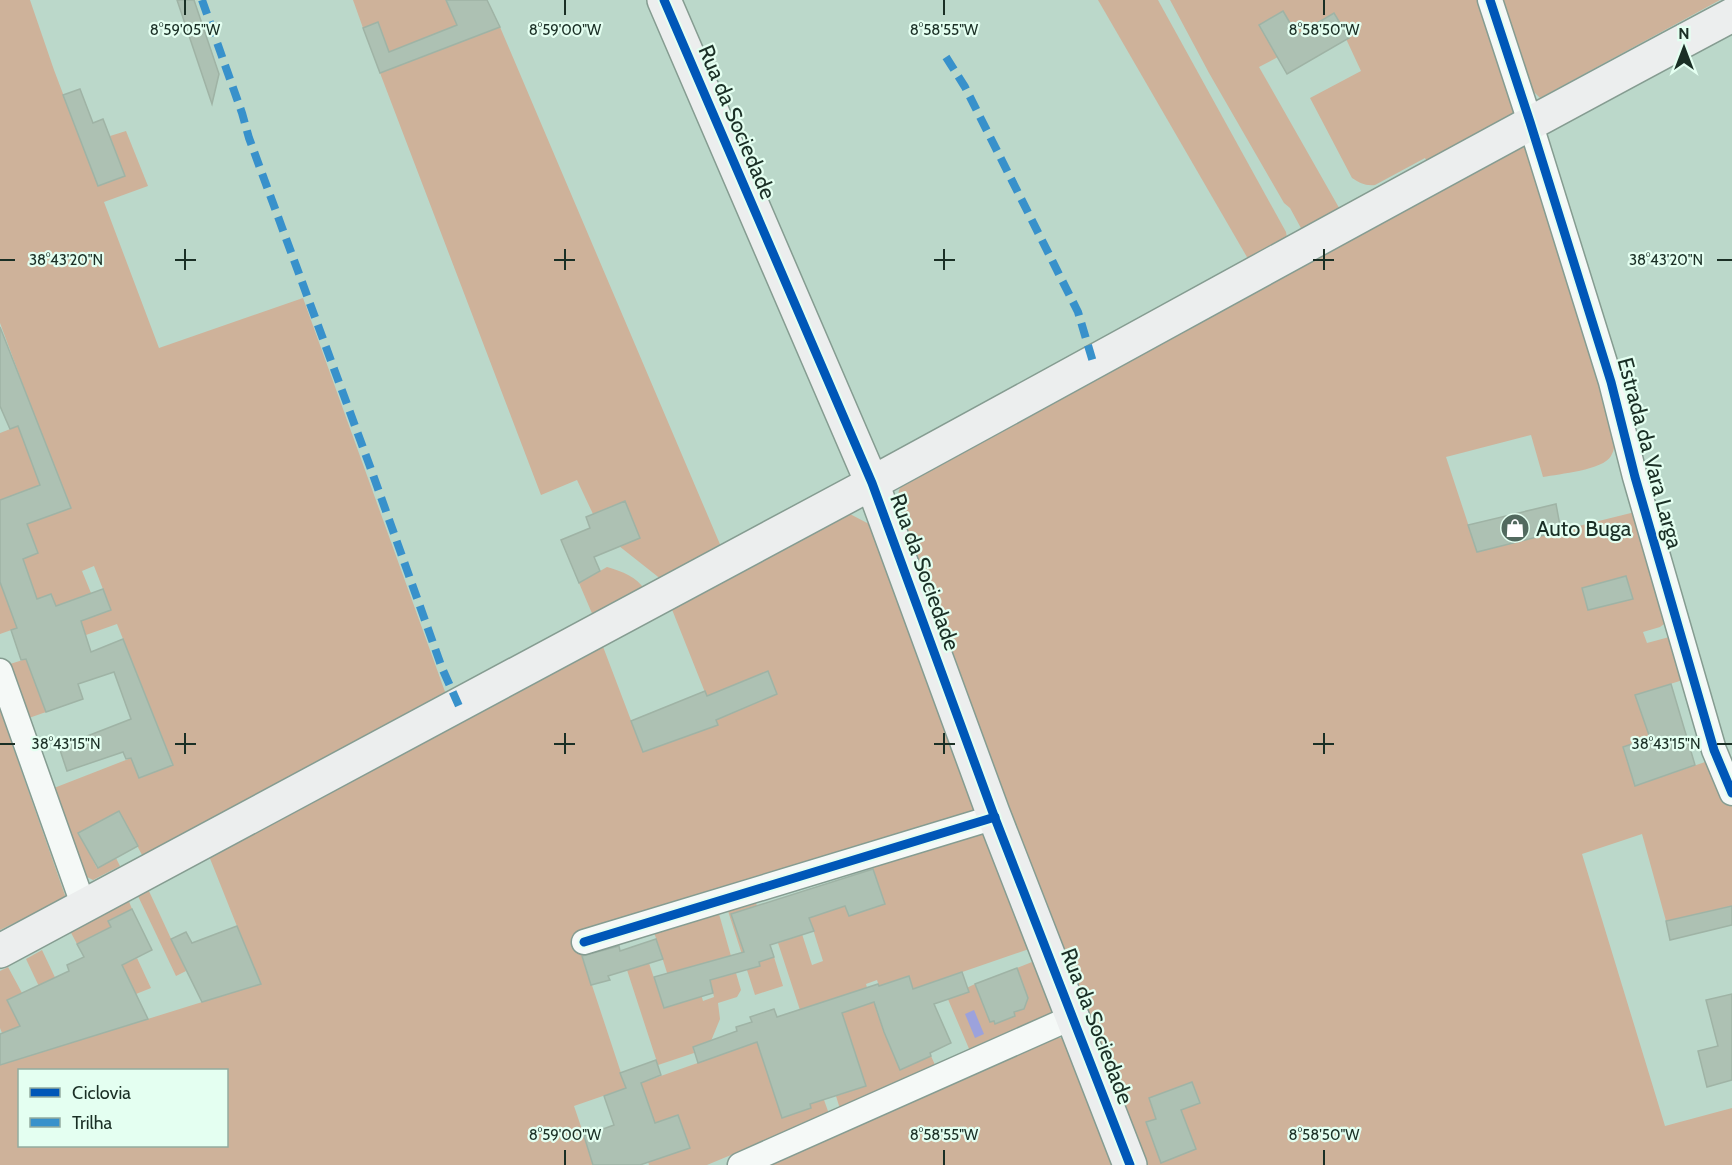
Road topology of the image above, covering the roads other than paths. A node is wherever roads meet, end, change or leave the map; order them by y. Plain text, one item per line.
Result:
1 (664, 0) edge
2 (1490, 0) edge
3 (1732, 15) edge
4 (1530, 122) junction
5 (872, 483) junction
6 (0, 671) edge
7 (1732, 794) edge
8 (995, 817) junction
9 (84, 907) junction
10 (584, 942) dead end
11 (0, 951) edge
12 (1073, 1017) junction
13 (740, 1165) edge
14 (1130, 1165) edge

1 - 5 main road, Rua da Sociedade
2 - 4 street, Estrada da Vara Larga
3 - 4 main road
4 - 5 main road
4 - 7 street, Estrada da Vara Larga
5 - 8 main road, Rua da Sociedade
5 - 9 main road
6 - 9 street
8 - 10 street
8 - 12 main road, Rua da Sociedade
9 - 11 main road
12 - 13 street
12 - 14 main road, Rua da Sociedade

